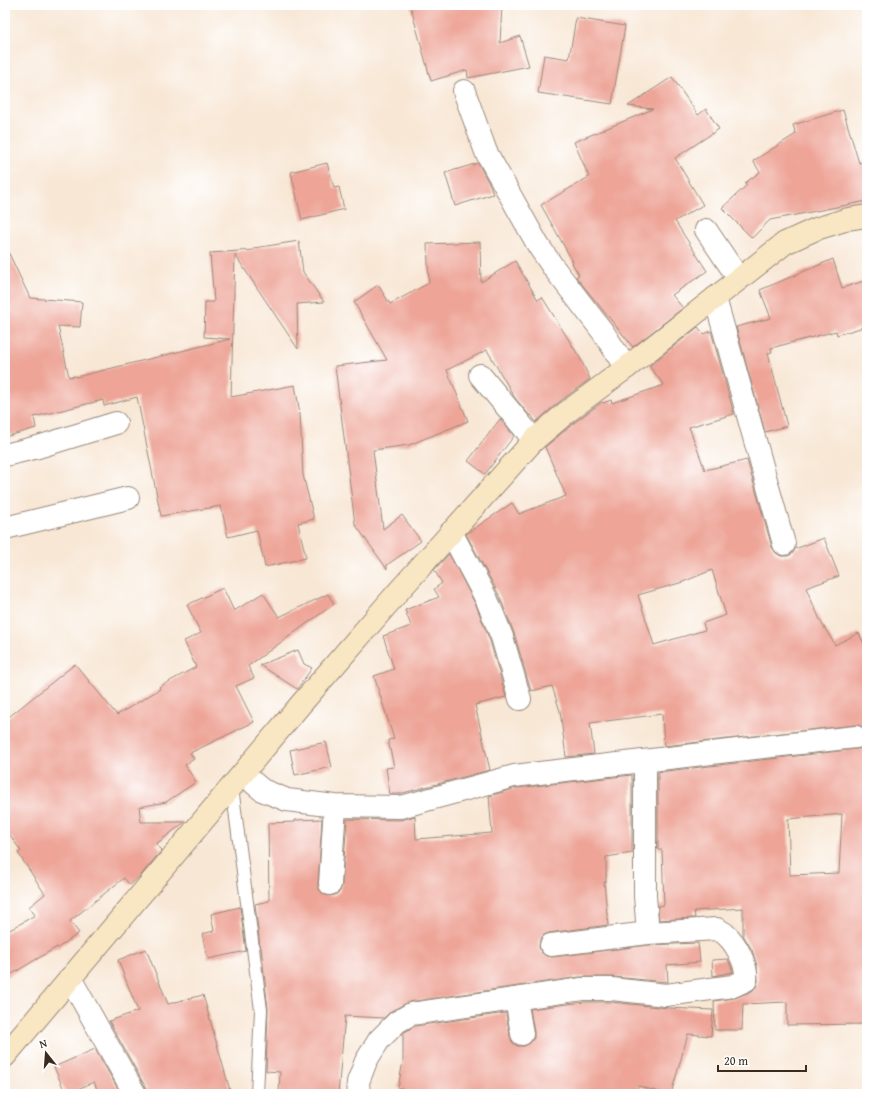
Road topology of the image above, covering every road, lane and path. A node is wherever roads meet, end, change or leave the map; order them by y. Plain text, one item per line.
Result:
1 (464, 91) dead end
2 (867, 216) edge
3 (706, 230) dead end
4 (739, 279) junction
5 (715, 298) junction
6 (626, 368) junction
7 (480, 375) dead end
8 (116, 423) dead end
9 (534, 440) junction
10 (5, 455) edge
11 (128, 498) dead end
12 (5, 528) edge
13 (451, 532) junction
14 (784, 544) dead end
15 (520, 699) dead end
16 (856, 737) dead end
17 (645, 761) junction
18 (237, 780) junction
19 (335, 806) junction
20 (330, 884) dead end
21 (648, 933) junction
22 (551, 945) dead end
23 (70, 978) junction
24 (516, 999) junction
25 (522, 1034) dead end
26 (5, 1056) edge
27 (135, 1094) edge
28 (257, 1094) edge
29 (359, 1094) edge

1 - 6 street
2 - 4 street
3 - 4 street
4 - 5 street
5 - 6 street
5 - 14 street
6 - 9 street
7 - 9 street
8 - 10 street
9 - 13 street
11 - 12 street
13 - 15 street
13 - 18 street
16 - 17 street
17 - 19 street
17 - 21 street
18 - 19 street
18 - 23 street
18 - 28 lane
19 - 20 street
21 - 22 street
21 - 24 street
23 - 26 street
23 - 27 street
24 - 25 street
24 - 29 street

